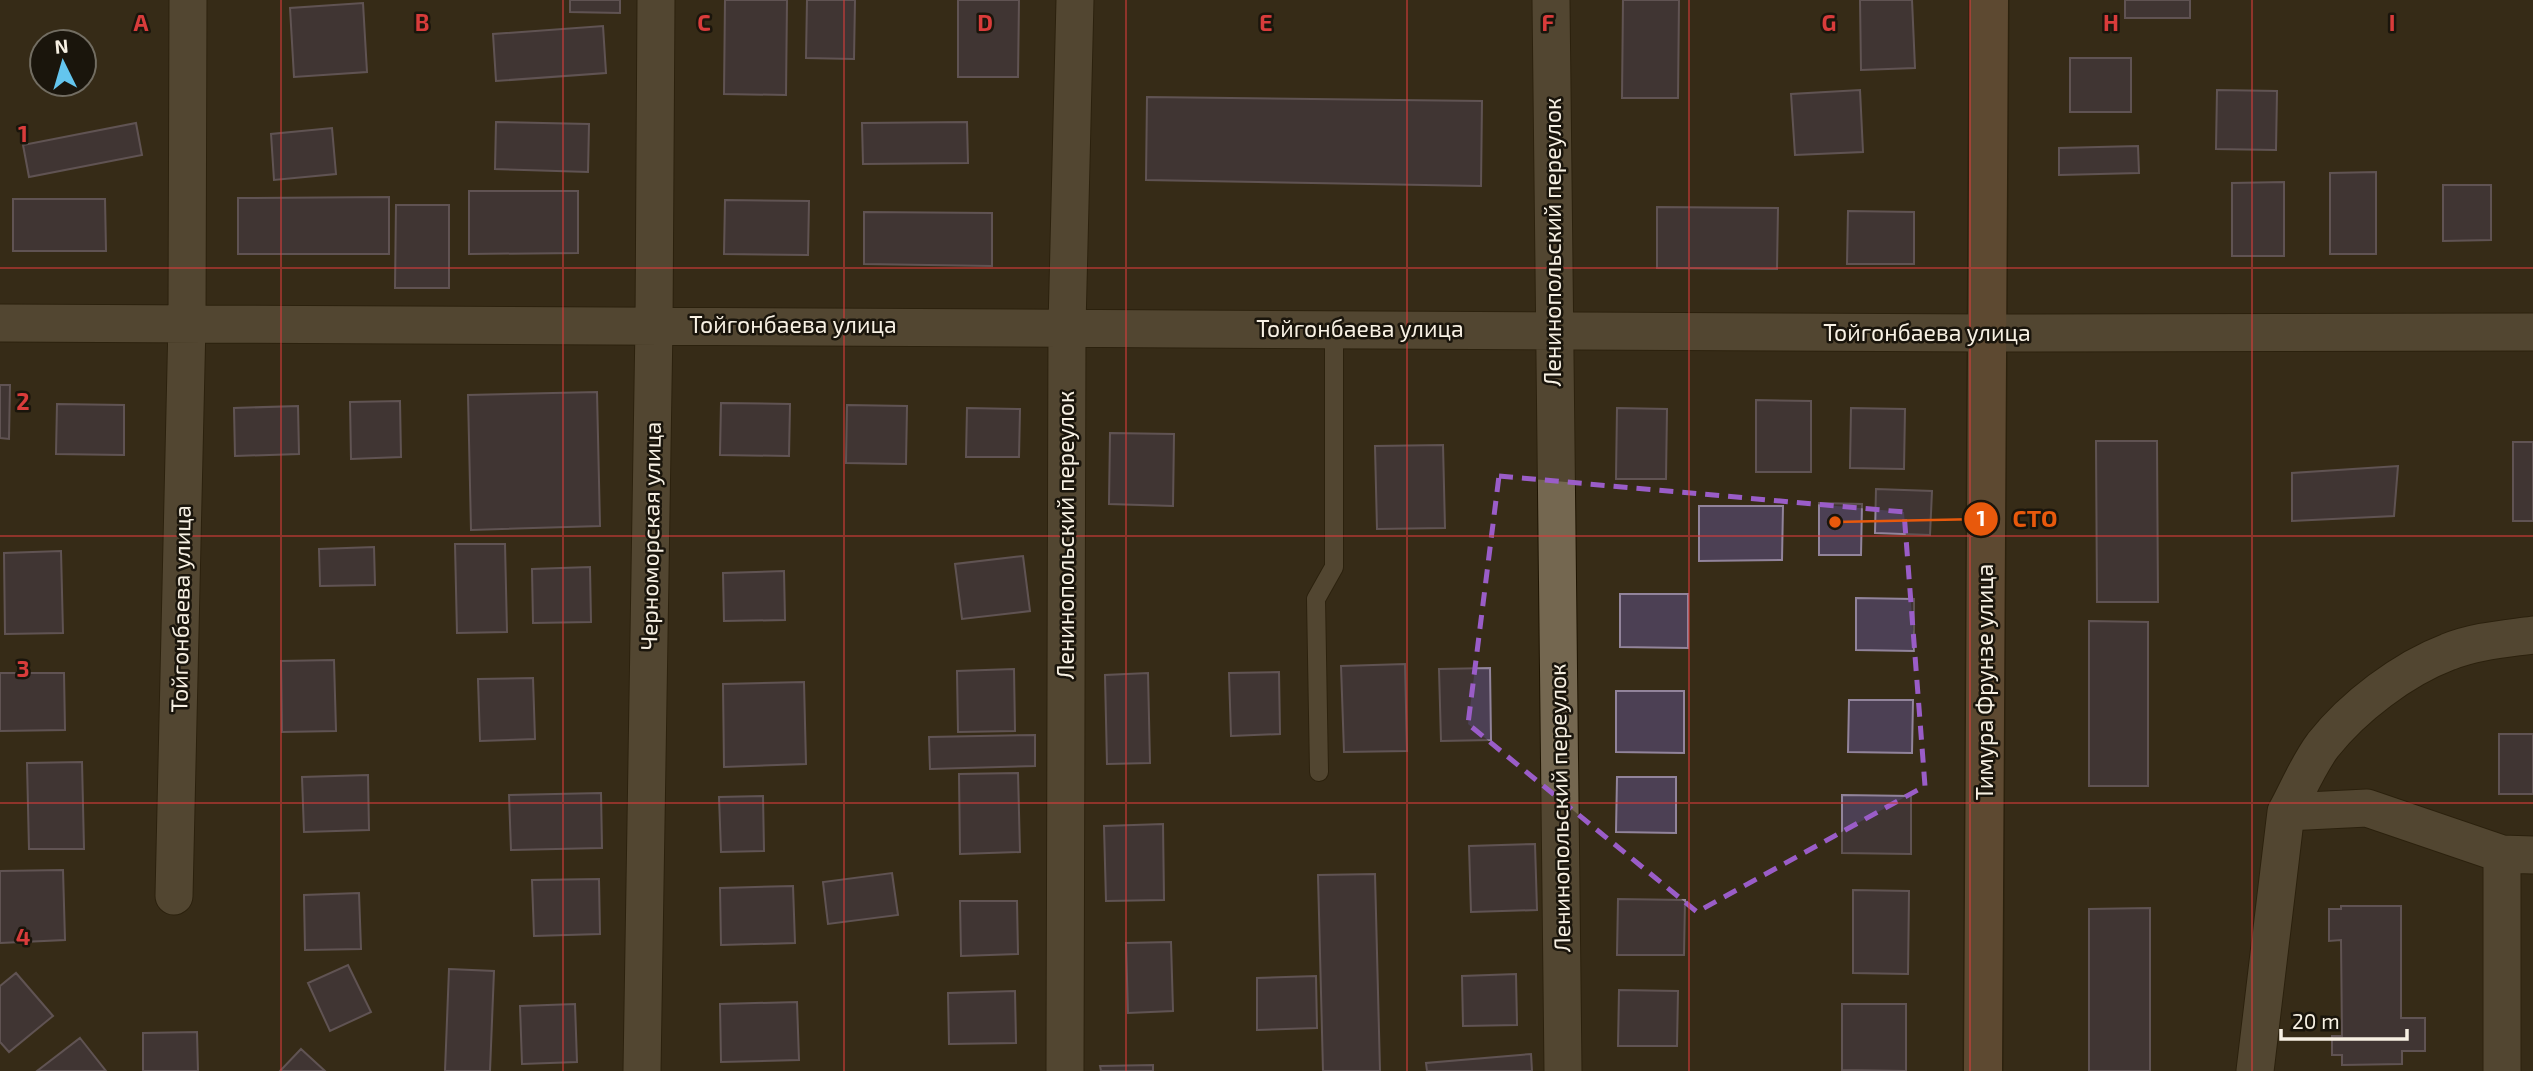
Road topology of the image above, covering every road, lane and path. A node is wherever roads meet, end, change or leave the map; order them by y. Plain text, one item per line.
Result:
1 (188, 0) edge
2 (656, 0) edge
3 (1075, 0) edge
4 (1551, 0) edge
5 (1989, 0) edge
6 (187, 322) junction
7 (0, 323) edge
8 (654, 325) junction
9 (1067, 326) junction
10 (1334, 330) junction
11 (1553, 330) junction
12 (2533, 332) edge
13 (1987, 333) junction
14 (2533, 635) edge
15 (1318, 772) dead end
16 (2286, 812) junction
17 (2518, 855) edge
18 (174, 896) dead end
19 (642, 1071) edge
20 (1065, 1071) edge
21 (1563, 1071) edge
22 (1983, 1071) edge
23 (2255, 1071) edge
24 (2502, 1071) edge

1 - 6 street, Тойгонбаева улица
2 - 8 street, Черноморская улица
3 - 9 street, Ленинопольский переулок
4 - 11 street, Ленинопольский переулок
5 - 13 main road, Тимура Фрунзе улица
6 - 7 street, Тойгонбаева улица
6 - 8 street, Тойгонбаева улица
6 - 18 street, Тойгонбаева улица
8 - 9 street, Тойгонбаева улица
8 - 19 street, Черноморская улица
9 - 10 street, Тойгонбаева улица
9 - 20 street, Ленинопольский переулок
10 - 11 street, Тойгонбаева улица
10 - 15 lane
11 - 13 street, Тойгонбаева улица
11 - 21 street, Ленинопольский переулок
12 - 13 street, Тойгонбаева улица
13 - 22 main road, Тимура Фрунзе улица
14 - 16 street
16 - 17 street
16 - 23 street
17 - 24 street

